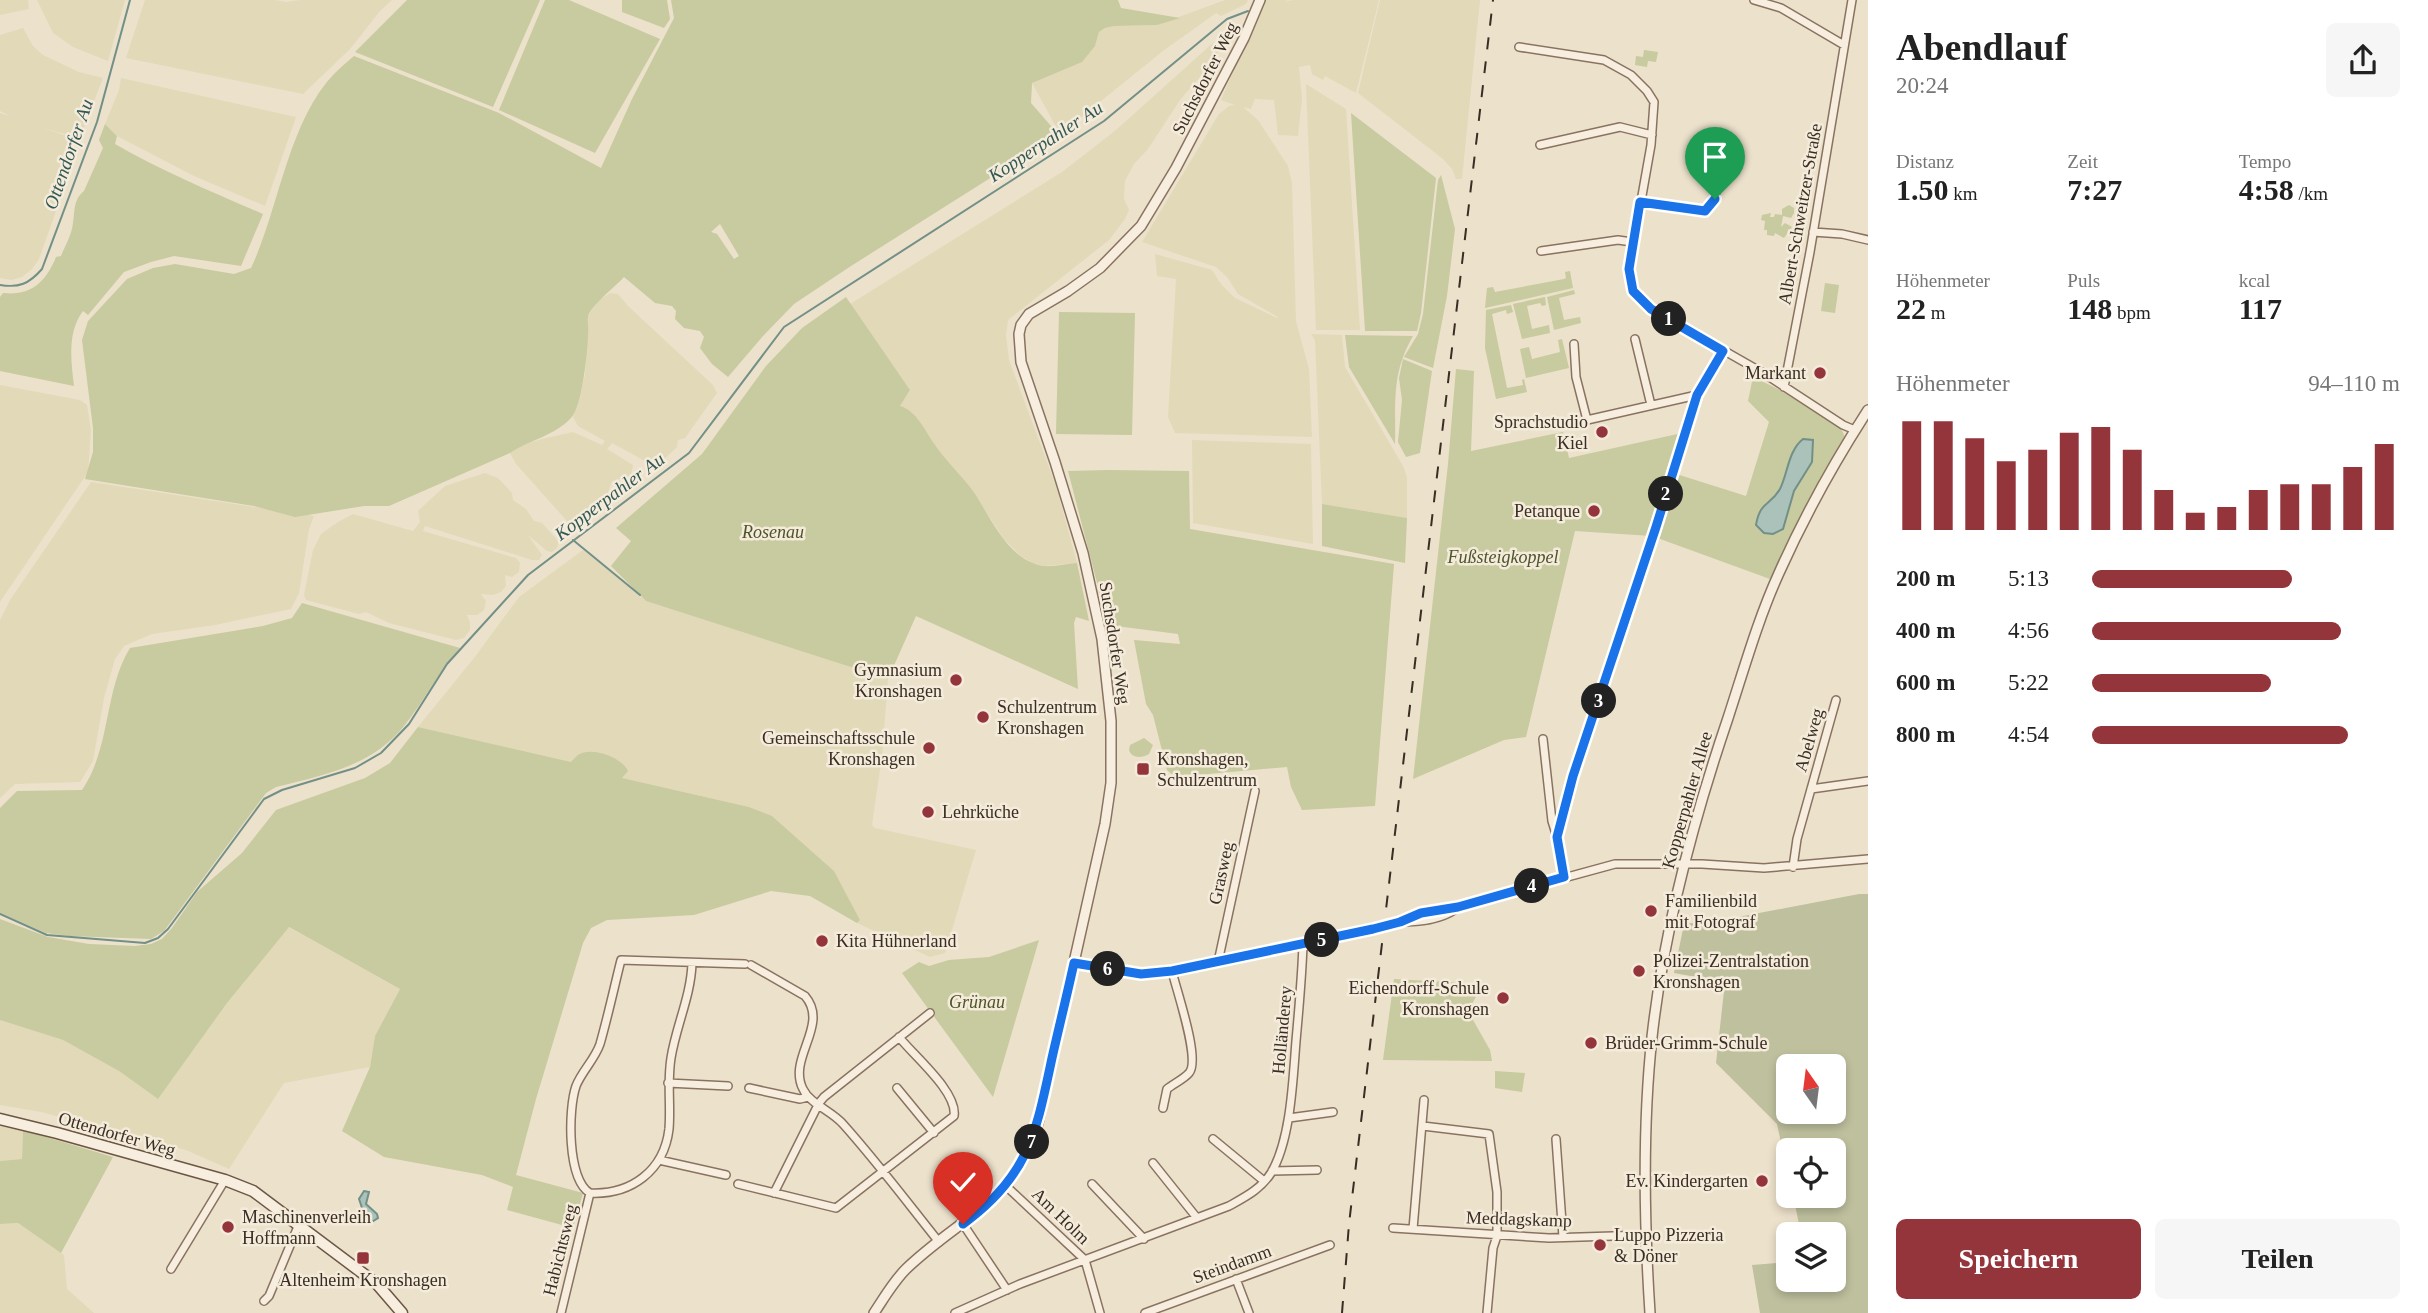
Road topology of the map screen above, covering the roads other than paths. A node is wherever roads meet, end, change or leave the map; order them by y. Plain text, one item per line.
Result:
1 (1754, 0) edge
2 (1852, 0) edge
3 (1260, 1) edge
4 (1844, 45) junction
5 (1519, 47) dead end
6 (1652, 135) junction
7 (1540, 145) dead end
8 (1720, 167) dead end
9 (1640, 202) junction
10 (1813, 232) junction
11 (1868, 240) edge
12 (1632, 242) junction
13 (1541, 251) dead end
14 (1635, 340) dead end
15 (1574, 344) dead end
16 (1723, 351) junction
17 (1784, 387) junction
18 (1697, 395) junction
19 (1651, 405) junction
20 (1868, 410) edge
21 (1855, 430) junction
22 (1836, 699) dead end
23 (1543, 739) dead end
24 (1868, 781) edge
25 (1811, 789) junction
26 (1255, 791) dead end
27 (1557, 837) junction
28 (1868, 859) edge
29 (1685, 864) junction
30 (1793, 867) junction
31 (1564, 877) junction
32 (1303, 944) junction
33 (1218, 962) junction
34 (692, 963) junction
35 (1074, 963) junction
36 (1172, 971) junction
37 (930, 1013) dead end
38 (899, 1037) junction
39 (668, 1083) junction
40 (728, 1086) dead end
41 (749, 1088) dead end
42 (897, 1088) dead end
43 (808, 1097) junction
44 (1424, 1100) dead end
45 (819, 1104) junction
46 (1163, 1108) dead end
47 (1333, 1112) dead end
48 (1289, 1118) junction
49 (0, 1119) edge
50 (1423, 1126) junction
51 (934, 1133) junction
52 (1213, 1139) dead end
53 (1556, 1139) dead end
54 (659, 1160) junction
55 (1153, 1163) dead end
56 (1317, 1170) dead end
57 (1272, 1171) junction
58 (883, 1173) junction
59 (726, 1175) dead end
60 (225, 1180) junction
61 (1264, 1181) junction
62 (737, 1184) dead end
63 (1092, 1184) dead end
64 (1006, 1186) junction
65 (774, 1193) junction
66 (590, 1194) junction
67 (1197, 1218) junction
68 (299, 1224) junction
69 (963, 1224) junction
70 (1393, 1228) dead end
71 (1413, 1229) junction
72 (1645, 1235) junction
73 (1497, 1236) junction
74 (1563, 1237) junction
75 (1144, 1239) junction
76 (939, 1242) junction
77 (1330, 1245) dead end
78 (1084, 1260) junction
79 (171, 1269) dead end
80 (1236, 1279) junction
81 (1007, 1290) junction
82 (264, 1301) dead end
83 (402, 1313) edge
84 (561, 1313) edge
85 (874, 1313) edge
86 (955, 1313) edge
87 (1100, 1313) edge
88 (1145, 1313) edge
89 (1249, 1313) edge
90 (1487, 1313) edge
91 (1650, 1313) edge

1 - 4 street
2 - 4 street, Albert-Schweitzer-Straße
3 - 35 street, Suchsdorfer Weg
4 - 10 street, Albert-Schweitzer-Straße
5 - 6 street
6 - 7 street
6 - 9 street
8 - 9 street
9 - 12 street
10 - 11 street
10 - 17 street, Albert-Schweitzer-Straße
12 - 13 street
12 - 16 street
14 - 19 street
15 - 19 street
16 - 17 street
16 - 18 street
17 - 21 street
18 - 19 street
18 - 27 street
20 - 21 street, Kopperpahler Allee
21 - 29 street, Kopperpahler Allee
22 - 25 street, Abelweg
23 - 27 street
24 - 25 street, Abelweg
25 - 30 street, Abelweg
26 - 33 street, Grasweg
27 - 31 street
28 - 30 street
29 - 30 street
29 - 31 street
29 - 72 street, Kopperpahler Allee
31 - 32 street
32 - 33 street
32 - 48 street, Holländerey
33 - 36 street
34 - 39 street
34 - 43 street
34 - 66 street
35 - 36 street
35 - 64 street, Suchsdorfer Weg
36 - 46 street
37 - 38 street
38 - 45 street
38 - 51 street
39 - 40 street
39 - 54 street
41 - 43 street
42 - 51 street
43 - 45 street
44 - 50 street
45 - 58 street
45 - 65 street
47 - 48 street
48 - 57 street, Holländerey
49 - 60 main road, Ottendorfer Weg
50 - 71 street
50 - 73 street
51 - 58 street
52 - 61 street
53 - 74 street
54 - 59 street
54 - 66 street
55 - 67 street
56 - 57 street
57 - 61 street, Holländerey
58 - 65 street
58 - 76 street
60 - 68 main road, Ottendorfer Weg
60 - 79 street
61 - 67 street, Holländerey
62 - 65 street
63 - 75 street
64 - 69 street, Suchsdorfer Weg
64 - 78 street, Am Holm
66 - 84 street, Habichtsweg
67 - 75 street, Holländerey
68 - 82 street
68 - 83 main road, Ottendorfer Weg
69 - 76 street, Suchsdorfer Weg
69 - 81 street
70 - 71 street, Meddagskamp
71 - 73 street, Meddagskamp
72 - 74 street, Meddagskamp
72 - 91 street, Kopperpahler Allee
73 - 74 street, Meddagskamp
73 - 90 street
75 - 78 street, Holländerey
76 - 85 street, Suchsdorfer Weg
77 - 80 street, Steindamm
78 - 81 street, Holländerey
78 - 87 street, Am Holm
80 - 88 street, Steindamm
80 - 89 street
81 - 86 street, Holländerey

